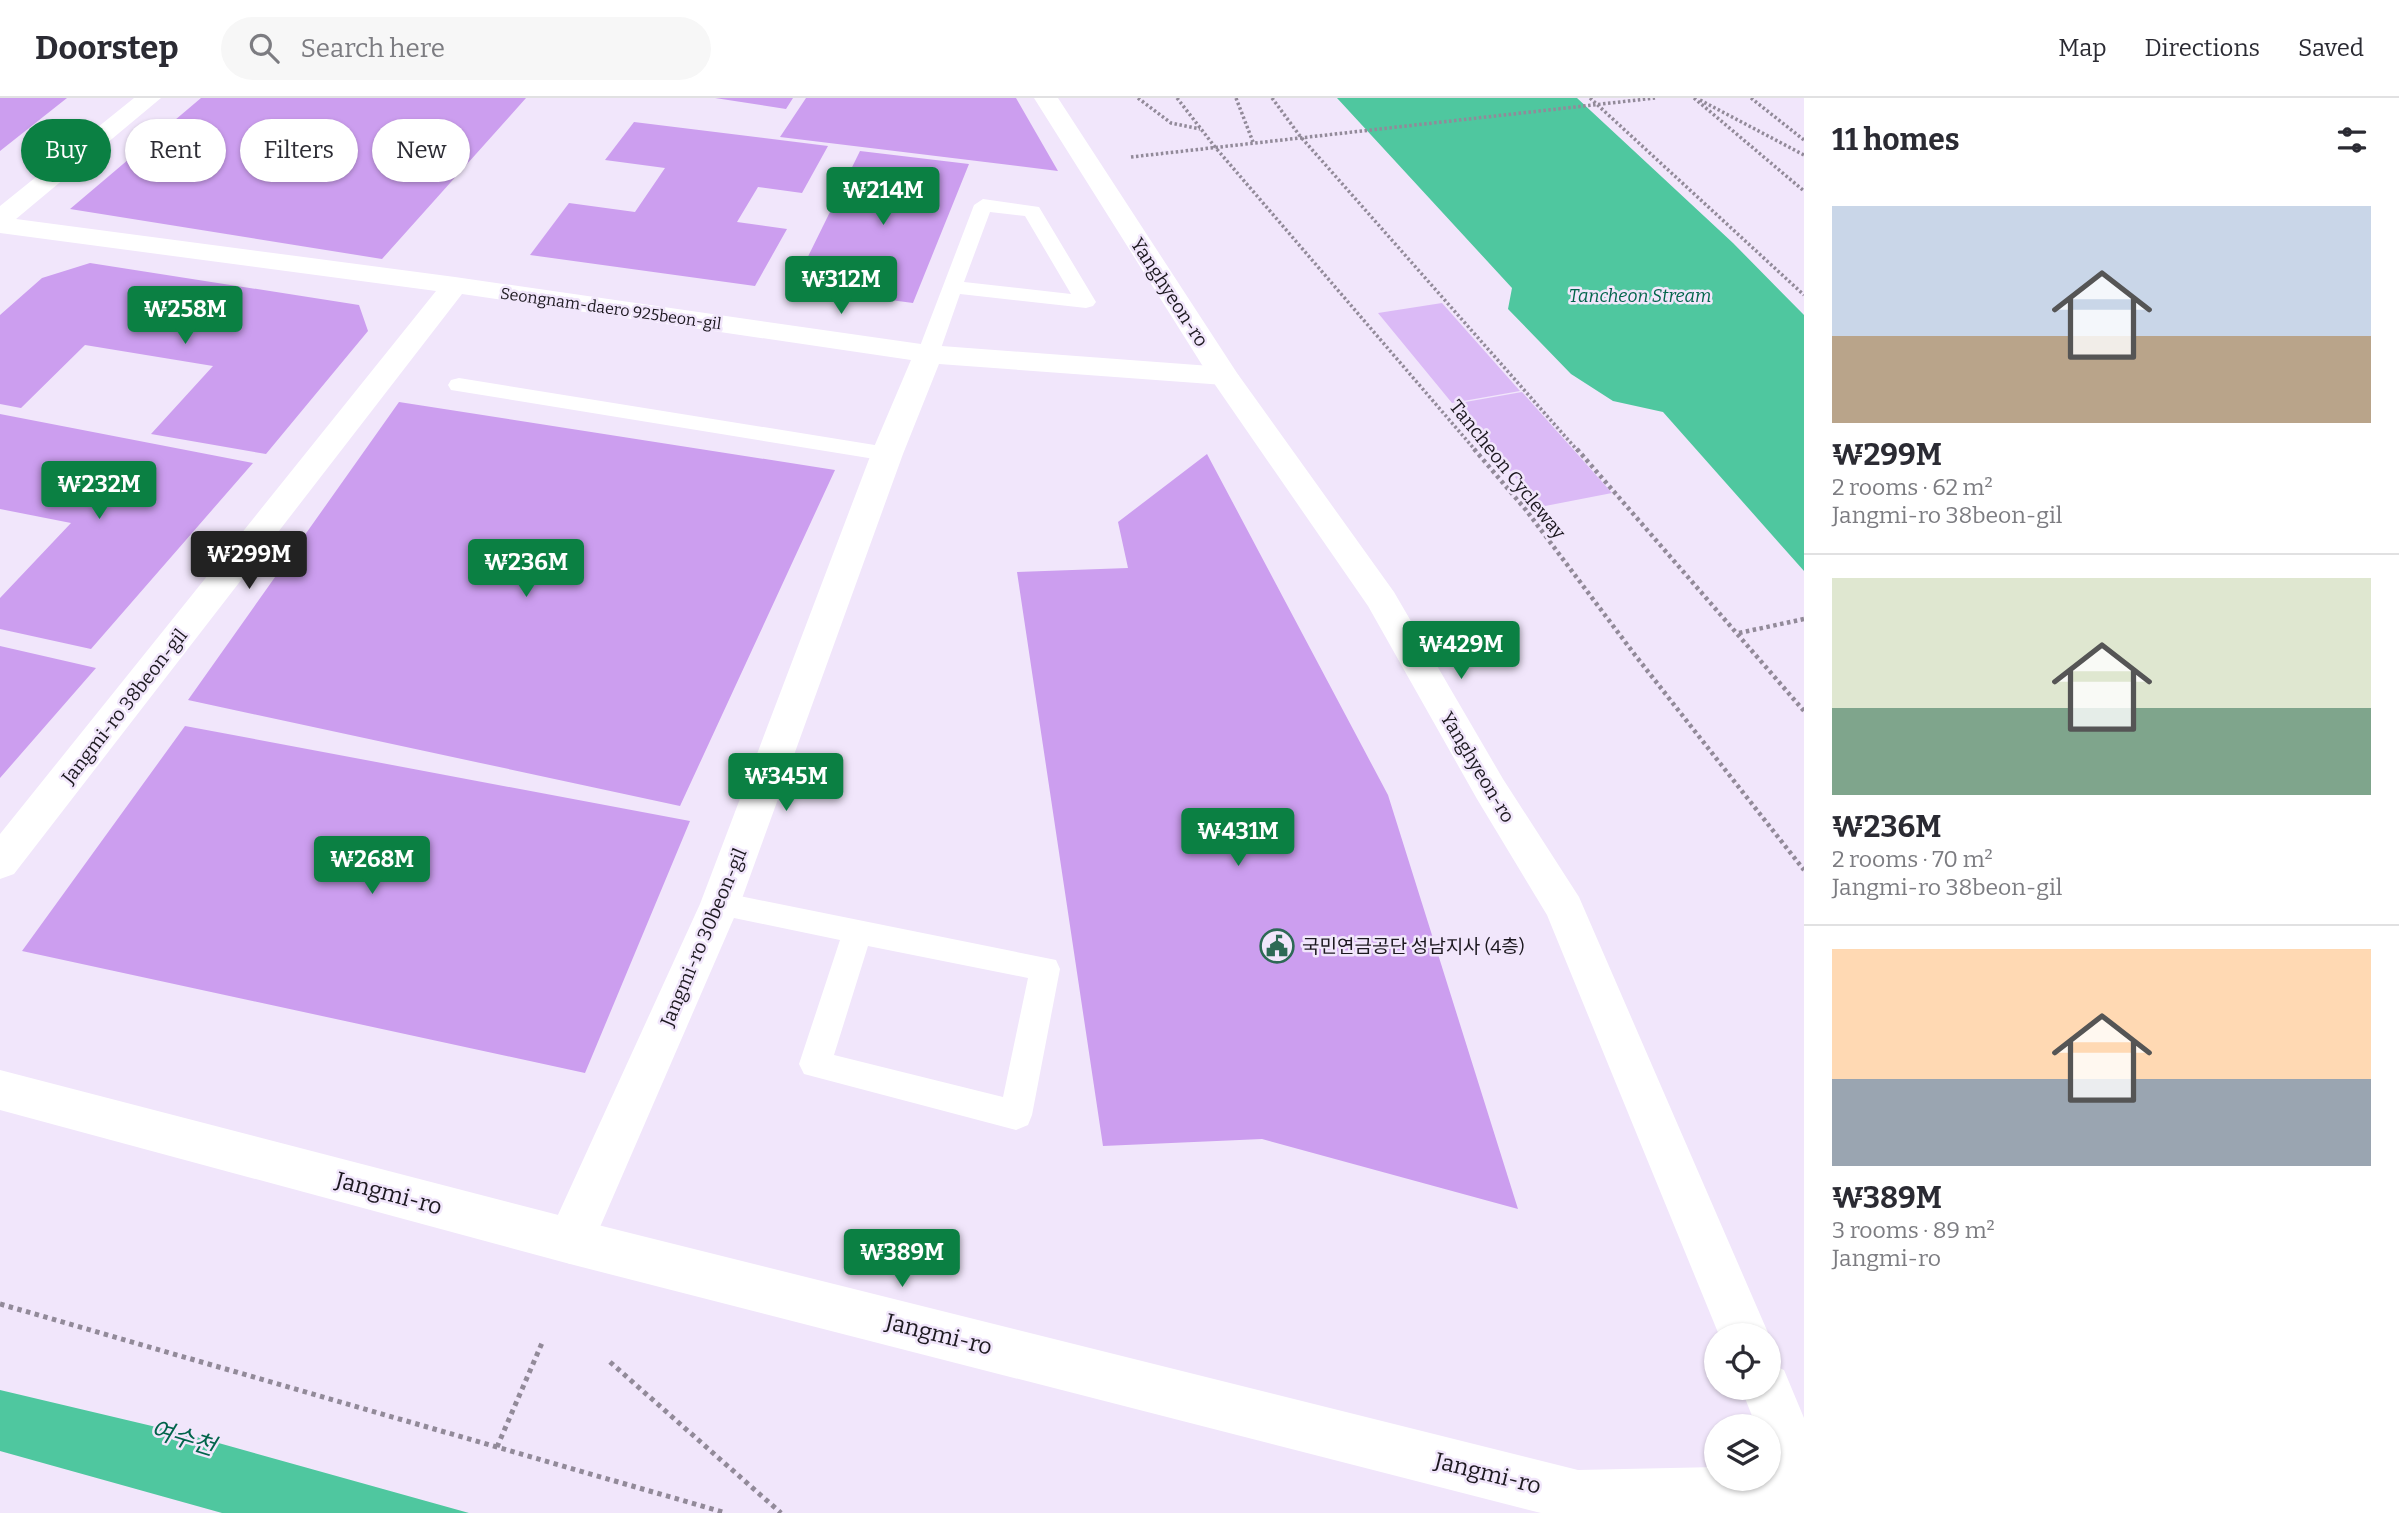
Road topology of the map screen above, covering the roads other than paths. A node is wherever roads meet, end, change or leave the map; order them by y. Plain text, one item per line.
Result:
1 (149, 98) edge
2 (1046, 98) edge
3 (0, 219) edge
4 (0, 225) edge
5 (455, 285) junction
6 (952, 287) junction
7 (928, 354) junction
8 (1224, 376) junction
9 (459, 385) dead end
10 (887, 454) junction
11 (0, 863) edge
12 (720, 904) junction
13 (858, 931) junction
14 (0, 1090) edge
15 (570, 1241) junction
16 (1739, 1323) edge
17 (1771, 1400) edge
18 (1804, 1480) edge
19 (1804, 1492) edge

1 - 3 street
2 - 8 street, Yanghyeon-ro
4 - 5 street, Seongnam-daero 925beon-gil
5 - 7 street, Seongnam-daero 925beon-gil
5 - 11 street, Jangmi-ro 38beon-gil
6 - 6 lane
6 - 7 lane
7 - 8 street, Seongnam-daero 925beon-gil
7 - 10 street, Jangmi-ro 30beon-gil
8 - 16 street, Yanghyeon-ro
9 - 10 lane
10 - 12 street, Jangmi-ro 30beon-gil
12 - 13 lane
12 - 15 street, Jangmi-ro 30beon-gil
13 - 13 lane
14 - 15 street, Jangmi-ro
15 - 19 street, Jangmi-ro
17 - 18 street

